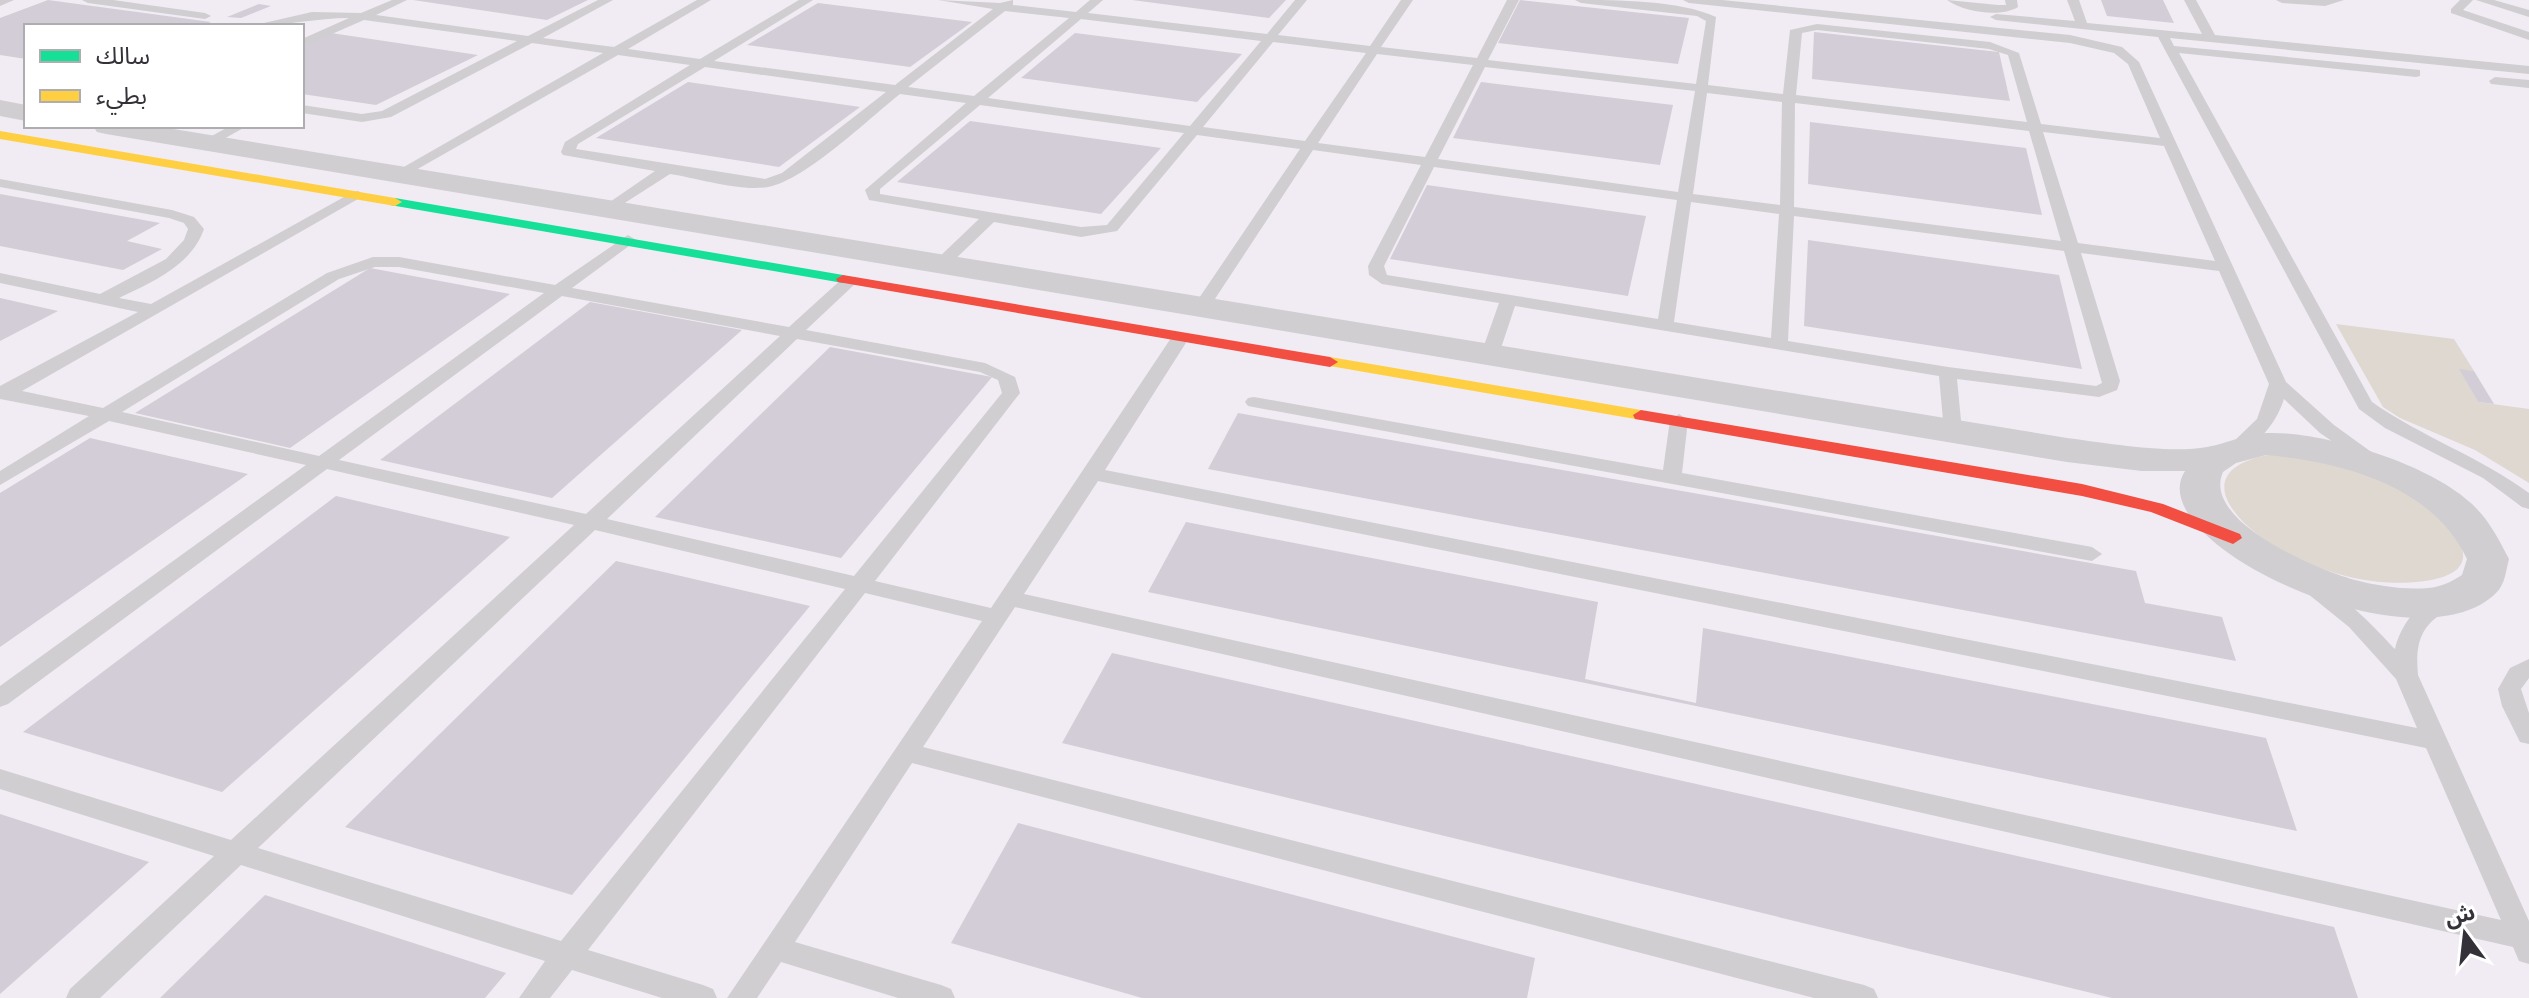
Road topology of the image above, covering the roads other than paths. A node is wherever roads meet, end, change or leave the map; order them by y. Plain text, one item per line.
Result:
1 (8, 0) edge
2 (88, 0) edge
3 (401, 0) edge
4 (607, 0) edge
5 (705, 0) edge
6 (807, 0) edge
7 (944, 0) edge
8 (1097, 0) edge
9 (1301, 0) edge
10 (1407, 0) edge
11 (1513, 0) edge
12 (1581, 0) edge
13 (1689, 0) edge
14 (1824, 0) edge
15 (1953, 0) edge
16 (2011, 0) edge
17 (2073, 0) edge
18 (2190, 0) edge
19 (2283, 0) edge
20 (2338, 0) edge
21 (2467, 0) edge
22 (2482, 0) edge
23 (1600, 1) edge
24 (0, 3) edge
25 (1008, 4) edge
26 (2529, 14) edge
27 (205, 16) dead end
28 (1078, 16) junction
29 (361, 18) junction
30 (267, 24) edge
31 (2082, 26) junction
32 (1902, 29) junction
33 (2162, 34) junction
34 (2529, 36) edge
35 (1270, 38) junction
36 (2211, 39) junction
37 (529, 40) junction
38 (304, 42) edge
39 (2173, 49) junction
40 (1373, 50) junction
41 (614, 52) junction
42 (1481, 63) junction
43 (701, 64) junction
44 (2529, 70) edge
45 (2529, 84) edge
46 (1702, 88) junction
47 (897, 90) junction
48 (1789, 99) junction
49 (976, 101) junction
50 (0, 108) edge
51 (304, 109) edge
52 (24, 113) edge
53 (2036, 127) junction
54 (118, 128) edge
55 (236, 128) edge
56 (1193, 131) junction
57 (4, 138) edge
58 (206, 143) junction
59 (2171, 143) junction
60 (1309, 146) junction
61 (1429, 163) junction
62 (667, 169) junction
63 (400, 175) junction
64 (0, 183) edge
65 (358, 195) junction
66 (1685, 197) junction
67 (609, 209) junction
68 (1787, 211) junction
69 (990, 217) junction
70 (757, 232) junction
71 (628, 240) junction
72 (2071, 247) junction
73 (942, 263) junction
74 (2226, 267) junction
75 (0, 278) edge
76 (850, 280) junction
77 (558, 291) junction
78 (103, 299) junction
79 (1508, 302) junction
80 (1201, 307) junction
81 (154, 310) junction
82 (1665, 327) junction
83 (793, 333) junction
84 (1180, 338) junction
85 (1779, 345) junction
86 (1490, 354) junction
87 (1948, 372) junction
88 (2278, 384) junction
89 (2, 393) edge
90 (1254, 402) dead end
91 (107, 414) junction
92 (1679, 420) junction
93 (1953, 431) junction
94 (2224, 453) junction
95 (324, 462) junction
96 (1093, 474) junction
97 (2398, 476) junction
98 (1672, 478) junction
99 (0, 479) edge
100 (2529, 503) edge
101 (591, 522) junction
102 (2233, 538) junction
103 (2092, 554) dead end
104 (2295, 575) junction
105 (859, 584) junction
106 (2453, 599) junction
107 (1003, 608) junction
108 (2529, 667) edge
109 (2406, 675) junction
110 (0, 698) edge
111 (2529, 735) edge
112 (2433, 740) junction
113 (907, 752) junction
114 (0, 779) edge
115 (236, 852) junction
116 (2526, 944) edge
117 (775, 948) junction
118 (566, 956) junction
119 (80, 998) edge
120 (533, 998) edge
121 (703, 998) edge
122 (741, 998) edge
123 (941, 998) edge
124 (1864, 998) edge

1 - 24 lane
2 - 27 lane
3 - 29 lane
4 - 37 lane
5 - 41 lane
6 - 43 lane
7 - 25 lane
8 - 28 lane
9 - 35 lane
10 - 40 lane
11 - 42 lane
12 - 23 lane
13 - 32 lane
14 - 31 lane
15 - 16 lane
17 - 31 lane
18 - 36 lane
19 - 20 lane
21 - 34 lane
22 - 26 lane
23 - 46 lane
25 - 28 lane
25 - 47 lane
28 - 35 lane
28 - 49 lane
29 - 30 lane
29 - 37 lane
29 - 38 lane
31 - 33 lane
32 - 48 lane
32 - 53 lane
32 - 59 lane
33 - 36 lane
33 - 39 lane
35 - 40 lane
35 - 56 lane
36 - 44 lane
37 - 41 lane
37 - 51 lane
39 - 45 lane
39 - 100 lane
40 - 42 lane
40 - 60 lane
41 - 43 lane
41 - 63 lane
42 - 46 lane
42 - 61 lane
43 - 47 lane
43 - 62 lane
46 - 48 lane
46 - 66 lane
47 - 49 lane
47 - 62 lane
48 - 53 lane
48 - 68 lane
49 - 56 lane
49 - 69 lane
50 - 52 street
53 - 59 lane
53 - 72 lane
54 - 58 street
55 - 58 lane
56 - 60 lane
56 - 69 lane
57 - 65 street
58 - 63 street
59 - 74 lane
60 - 61 lane
60 - 80 lane
61 - 66 lane
61 - 79 lane
62 - 67 lane
63 - 67 street
64 - 78 lane
65 - 71 street
65 - 81 lane
66 - 68 lane
66 - 82 lane
67 - 70 street
68 - 72 lane
68 - 85 lane
69 - 73 lane
70 - 71 street
70 - 73 street
71 - 76 street
71 - 77 lane
72 - 74 lane
72 - 87 lane
73 - 80 street
74 - 88 lane
75 - 78 lane
76 - 83 lane
76 - 84 street
77 - 83 lane
77 - 91 lane
77 - 95 lane
78 - 81 lane
79 - 82 lane
79 - 86 lane
80 - 86 street
81 - 89 lane
82 - 85 lane
83 - 101 lane
83 - 105 lane
84 - 92 street
84 - 96 lane
85 - 87 lane
86 - 93 street
87 - 93 lane
88 - 94 lane
88 - 97 lane
89 - 91 lane
90 - 98 lane
91 - 95 lane
91 - 99 lane
92 - 98 lane
92 - 102 street
93 - 94 street
94 - 97 street
94 - 102 street
95 - 101 lane
95 - 110 lane
96 - 107 lane
96 - 112 lane
97 - 106 street
98 - 103 lane
101 - 105 lane
101 - 115 lane
102 - 104 street
104 - 106 street
104 - 109 lane
105 - 107 lane
105 - 118 lane
106 - 109 lane
107 - 113 lane
107 - 116 lane
108 - 111 lane
109 - 112 lane
112 - 116 lane
113 - 117 lane
113 - 124 lane
114 - 115 lane
115 - 118 lane
115 - 119 lane
117 - 122 lane
117 - 123 lane
118 - 120 lane
118 - 121 lane

